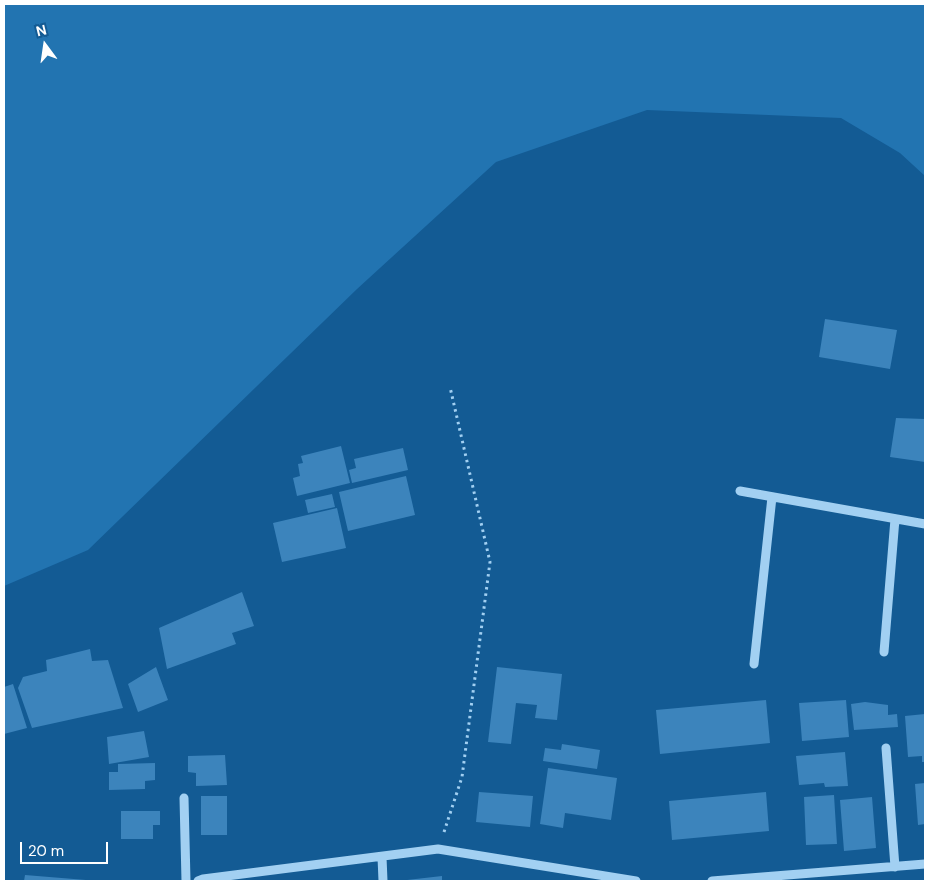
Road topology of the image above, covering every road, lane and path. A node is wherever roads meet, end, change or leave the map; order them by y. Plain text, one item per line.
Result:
1 (450, 387) dead end
2 (740, 491) dead end
3 (772, 497) junction
4 (896, 519) junction
5 (925, 524) edge
6 (884, 652) dead end
7 (754, 664) dead end
8 (886, 748) dead end
9 (184, 798) dead end
10 (438, 849) junction
11 (382, 857) junction
12 (925, 864) edge
13 (896, 867) junction
14 (186, 881) edge
15 (198, 881) edge
16 (383, 881) edge
17 (636, 881) edge
18 (712, 881) edge

1 - 10 path
2 - 3 street
3 - 4 street
3 - 7 street
4 - 5 street
4 - 6 street
8 - 13 street
9 - 14 street
10 - 11 street
10 - 17 street
11 - 15 street
11 - 16 street
12 - 13 street
13 - 18 street

